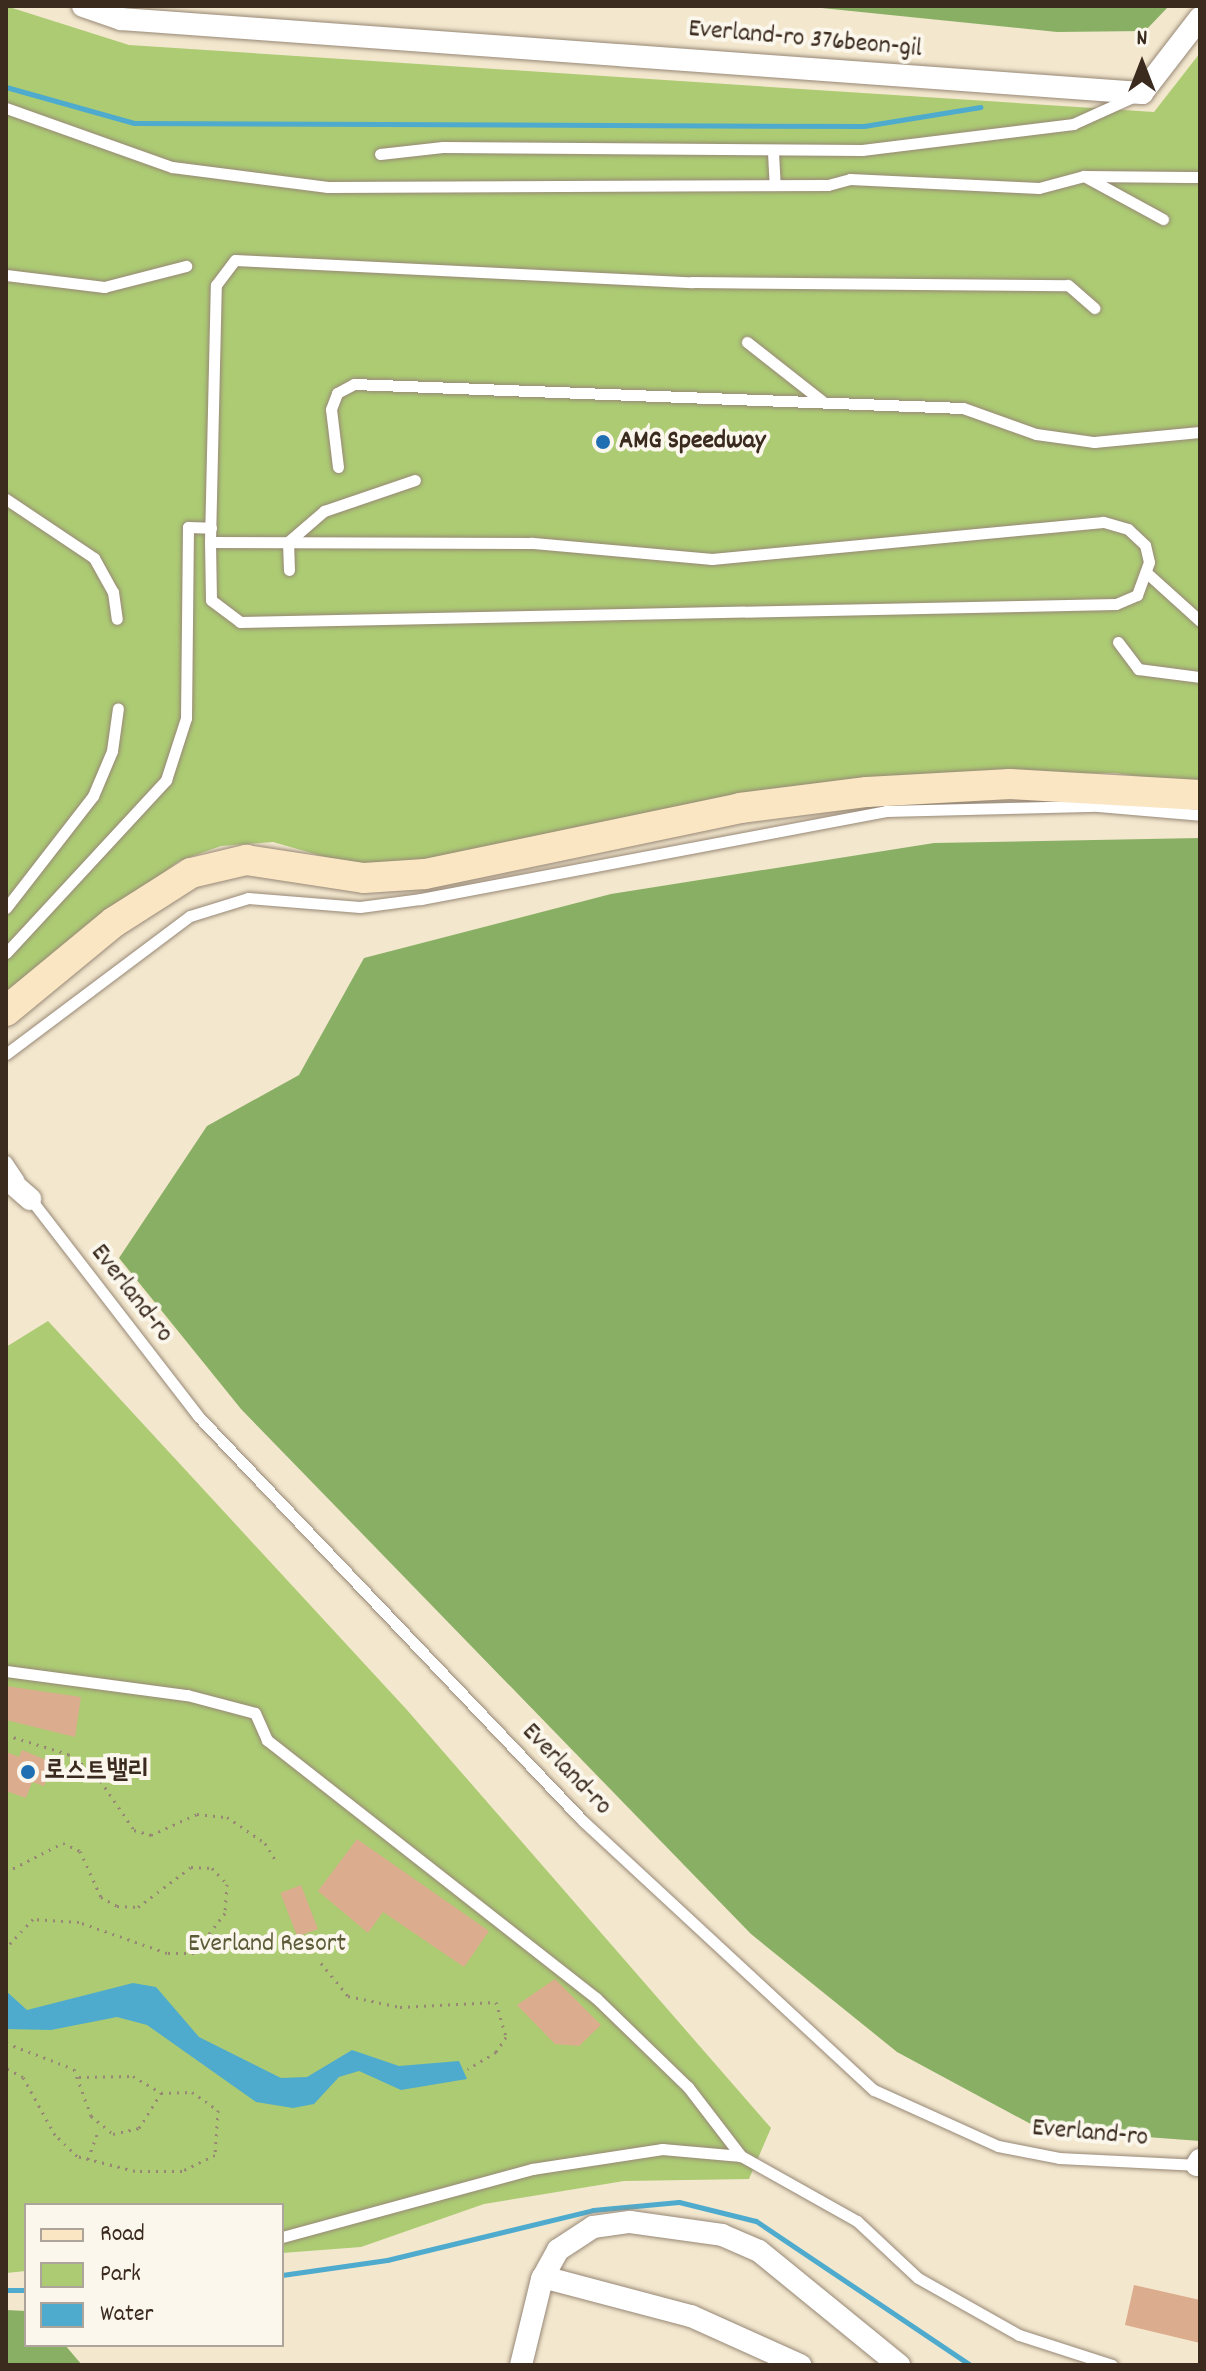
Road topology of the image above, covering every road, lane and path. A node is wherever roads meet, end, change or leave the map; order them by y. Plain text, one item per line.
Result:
1 (83, 6) edge
2 (1200, 18) edge
3 (1142, 93) junction
4 (6, 108) edge
5 (773, 152) junction
6 (380, 154) dead end
7 (1084, 176) junction
8 (1200, 177) edge
9 (775, 185) junction
10 (1163, 219) dead end
11 (186, 266) dead end
12 (6, 275) edge
13 (1094, 308) dead end
14 (747, 342) dead end
15 (822, 401) junction
16 (1200, 432) edge
17 (338, 467) dead end
18 (415, 480) dead end
19 (6, 499) edge
20 (211, 528) junction
21 (210, 542) junction
22 (288, 542) junction
23 (289, 570) dead end
24 (1148, 574) junction
25 (117, 619) dead end
26 (1200, 621) edge
27 (1118, 642) dead end
28 (1200, 677) edge
29 (118, 708) dead end
30 (1200, 795) edge
31 (1200, 815) edge
32 (6, 908) edge
33 (6, 953) edge
34 (6, 1011) edge
35 (6, 1054) edge
36 (6, 1161) edge
37 (6, 1178) edge
38 (6, 1189) edge
39 (30, 1199) junction
40 (6, 1671) edge
41 (6, 1735) edge
42 (277, 1863) dead end
43 (6, 1872) edge
44 (6, 1948) edge
45 (321, 1963) dead end
46 (6, 2043) edge
47 (6, 2068) edge
48 (468, 2069) dead end
49 (79, 2077) junction
50 (161, 2093) junction
51 (99, 2129) junction
52 (741, 2156) junction
53 (88, 2159) junction
54 (1199, 2164) edge
55 (284, 2236) edge
56 (543, 2277) junction
57 (521, 2365) edge
58 (800, 2365) edge
59 (899, 2365) edge
60 (1112, 2365) edge

1 - 3 street, Everland-ro 376beon-gil
2 - 3 street
3 - 5 lane
4 - 9 lane
5 - 6 lane
5 - 9 lane
7 - 8 lane
7 - 9 lane
7 - 10 lane
11 - 12 lane
13 - 20 lane
14 - 15 lane
15 - 16 lane
15 - 17 lane
18 - 22 lane
19 - 25 lane
20 - 21 lane
20 - 33 lane
21 - 22 lane
21 - 24 lane
22 - 23 lane
22 - 24 lane
24 - 26 lane
27 - 28 lane
29 - 32 lane
30 - 34 street
31 - 35 lane
36 - 39 lane, Everland-ro
37 - 39 street
38 - 39 street
39 - 54 lane, Everland-ro
40 - 52 lane
41 - 42 path
43 - 44 path
45 - 48 path
46 - 49 path
47 - 53 path
49 - 50 path
49 - 51 path
50 - 51 path
50 - 53 path
51 - 53 path
52 - 55 lane
52 - 60 lane
56 - 57 street
56 - 58 street
56 - 59 street

